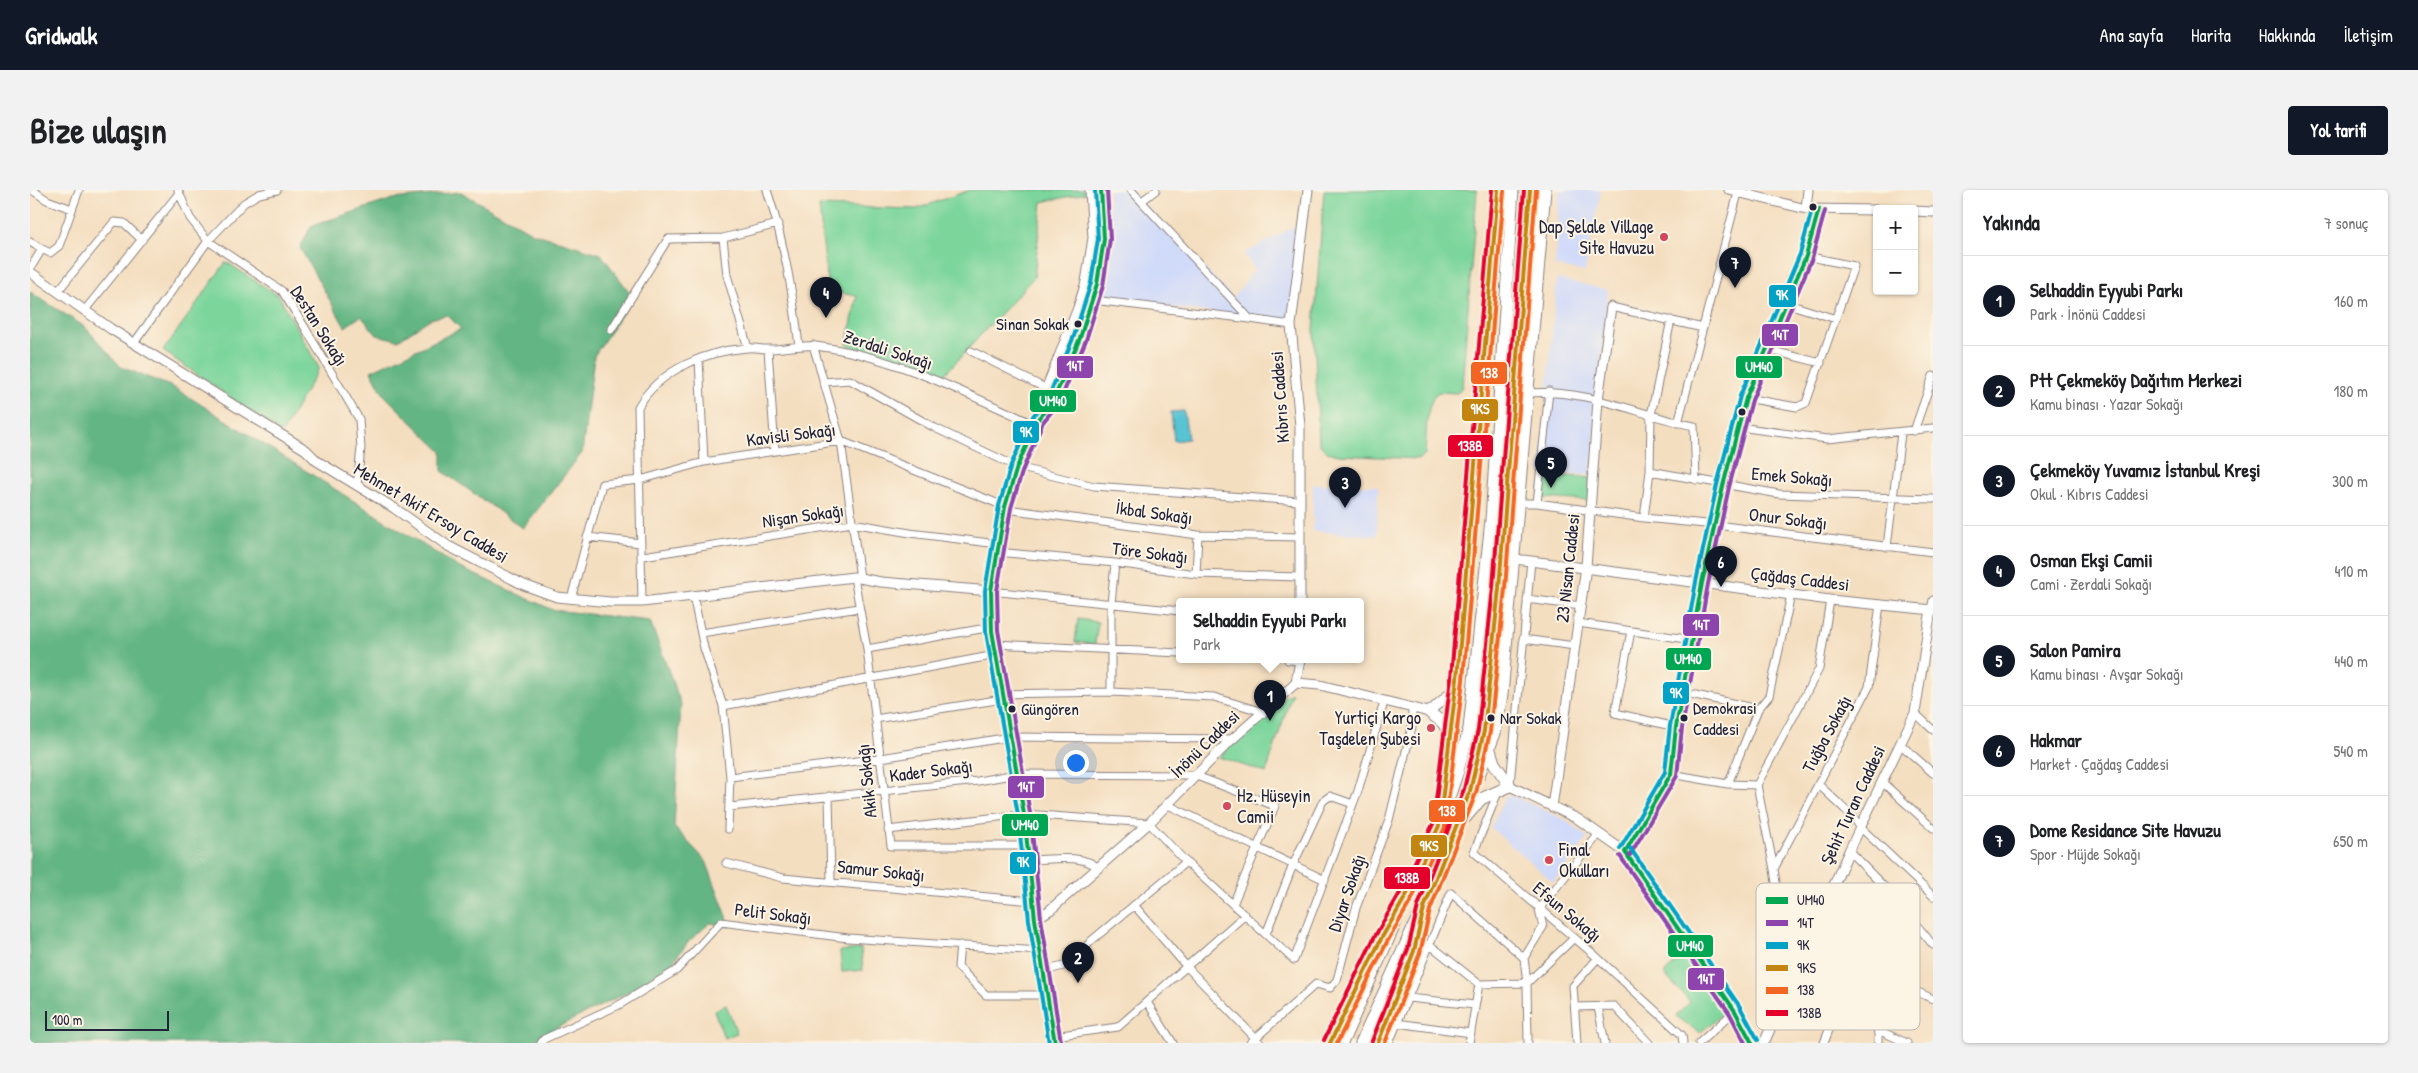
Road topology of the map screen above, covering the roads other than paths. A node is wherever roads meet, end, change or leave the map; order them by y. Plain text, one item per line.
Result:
1 (32, 190) edge
2 (79, 190) edge
3 (277, 190) edge
4 (767, 190) edge
5 (1091, 190) edge
6 (1101, 190) edge
7 (1131, 190) edge
8 (1156, 190) edge
9 (1308, 190) edge
10 (1498, 190) edge
11 (1513, 190) edge
12 (1530, 190) edge
13 (1545, 190) edge
14 (1729, 190) edge
15 (1808, 190) edge
16 (179, 191) edge
17 (1738, 193) junction
18 (1142, 201) junction
19 (72, 209) junction
20 (1806, 209) junction
21 (1819, 209) junction
22 (1873, 210) edge
23 (1918, 211) edge
24 (1933, 212) edge
25 (778, 224) junction
26 (723, 238) junction
27 (142, 240) junction
28 (208, 241) junction
29 (30, 242) edge
30 (42, 250) junction
31 (1806, 256) junction
32 (30, 271) edge
33 (58, 291) junction
34 (1093, 300) junction
35 (1785, 303) junction
36 (1611, 307) joint
37 (85, 310) junction
38 (1250, 319) junction
39 (1836, 319) junction
40 (1671, 320) junction
41 (1291, 325) junction
42 (1703, 328) junction
43 (611, 330) dead end
44 (134, 343) junction
45 (813, 345) junction
46 (799, 346) junction
47 (748, 348) junction
48 (768, 349) junction
49 (1765, 349) junction
50 (972, 352) dead end
51 (698, 359) junction
52 (1821, 363) junction
53 (1933, 376) edge
54 (823, 382) junction
55 (1047, 388) junction
56 (1549, 391) junction
57 (1528, 393) junction
58 (1746, 398) junction
59 (1598, 400) junction
60 (1651, 415) junction
61 (1037, 422) junction
62 (1678, 422) junction
63 (1739, 427) junction
64 (1933, 428) edge
65 (1914, 431) junction
66 (1901, 433) junction
67 (841, 441) junction
68 (775, 451) junction
69 (704, 462) junction
70 (1017, 466) junction
71 (1650, 471) junction
72 (640, 480) junction
73 (1696, 480) junction
74 (357, 486) junction
75 (1723, 486) junction
76 (1894, 498) junction
77 (1933, 499) edge
78 (1299, 500) junction
79 (1519, 503) junction
80 (1538, 503) junction
81 (1005, 507) junction
82 (1591, 509) junction
83 (1644, 518) junction
84 (852, 523) junction
85 (1716, 525) junction
86 (1198, 534) junction
87 (587, 537) junction
88 (1299, 537) junction
89 (641, 543) junction
90 (1886, 546) junction
91 (997, 548) junction
92 (1933, 552) edge
93 (643, 556) junction
94 (1515, 559) junction
95 (1531, 561) junction
96 (1115, 563) junction
97 (1586, 568) junction
98 (1196, 574) junction
99 (1300, 577) junction
100 (857, 578) junction
101 (1702, 583) junction
102 (991, 591) junction
103 (693, 595) junction
104 (1791, 595) junction
105 (1300, 598) edge
106 (571, 599) junction
107 (1527, 599) junction
108 (1830, 600) junction
109 (1933, 600) edge
110 (642, 602) junction
111 (1111, 604) junction
112 (1880, 604) junction
113 (1581, 606) junction
114 (859, 608) junction
115 (1932, 610) edge
116 (1176, 611) edge
117 (1578, 623) junction
118 (992, 626) junction
119 (1630, 631) junction
120 (701, 633) junction
121 (1523, 640) junction
122 (1693, 640) junction
123 (1575, 646) junction
124 (1112, 648) junction
125 (868, 650) junction
126 (995, 650) junction
127 (1176, 653) edge
128 (1299, 663) edge
129 (870, 679) junction
130 (1457, 679) junction
131 (1296, 682) junction
132 (1111, 692) junction
133 (1682, 692) junction
134 (1003, 696) junction
135 (1384, 702) junction
136 (723, 706) junction
137 (1412, 707) junction
138 (1758, 709) junction
139 (1263, 712) junction
140 (1429, 712) junction
141 (1915, 713) junction
142 (875, 719) junction
143 (1676, 727) junction
144 (1933, 730) edge
145 (1484, 731) junction
146 (1449, 733) junction
147 (1010, 737) junction
148 (1232, 739) junction
149 (1900, 744) junction
150 (1490, 750) junction
151 (881, 758) junction
152 (1933, 773) edge
153 (1016, 774) junction
154 (1671, 774) junction
155 (1194, 775) junction
156 (730, 777) junction
157 (1882, 782) junction
158 (1728, 784) junction
159 (1818, 784) junction
160 (1757, 785) junction
161 (1510, 786) junction
162 (1498, 790) junction
163 (1470, 791) junction
164 (885, 792) junction
165 (828, 796) junction
166 (1166, 804) junction
167 (1353, 804) junction
168 (730, 807) junction
169 (1552, 807) junction
170 (1024, 814) junction
171 (1149, 823) junction
172 (1438, 826) junction
173 (728, 828) dead end
174 (1860, 828) junction
175 (1933, 828) edge
176 (888, 830) junction
177 (1598, 835) junction
178 (1453, 836) junction
179 (1027, 846) junction
180 (1257, 848) junction
181 (1849, 851) junction
182 (1625, 852) junction
183 (1030, 860) junction
184 (1186, 862) junction
185 (726, 864) dead end
186 (1293, 865) junction
187 (1098, 868) junction
188 (1774, 870) junction
189 (1325, 880) junction
190 (831, 881) junction
191 (1776, 883) edge
192 (1834, 883) edge
193 (1880, 883) edge
194 (1919, 883) edge
195 (1920, 884) edge
196 (1406, 896) junction
197 (1933, 896) edge
198 (1033, 901) junction
199 (1233, 904) junction
200 (1134, 906) junction
201 (1424, 908) junction
202 (1539, 909) junction
203 (1245, 915) junction
204 (1035, 919) junction
205 (1920, 929) edge
206 (1266, 934) junction
207 (1573, 939) junction
208 (1429, 944) junction
209 (1933, 945) edge
210 (960, 946) junction
211 (1040, 951) junction
212 (1524, 958) junction
213 (1598, 958) junction
214 (1187, 967) junction
215 (1044, 971) junction
216 (1527, 983) junction
217 (1479, 984) junction
218 (1920, 993) edge
219 (1047, 995) junction
220 (1408, 998) junction
221 (1933, 999) edge
222 (1147, 1002) junction
223 (1474, 1006) junction
224 (1598, 1006) junction
225 (1575, 1007) junction
226 (1735, 1011) junction
227 (1396, 1023) junction
228 (1769, 1030) edge
229 (1828, 1030) edge
230 (1878, 1030) joint
231 (1471, 1033) junction
232 (1055, 1041) edge
233 (1255, 1042) edge
234 (541, 1043) edge
235 (1173, 1043) edge
236 (1330, 1043) edge
237 (1342, 1043) edge
238 (1361, 1043) edge
239 (1378, 1043) edge
240 (1389, 1043) edge
241 (1470, 1043) edge
242 (1528, 1043) edge
243 (1578, 1043) edge
244 (1605, 1043) edge
245 (1649, 1043) edge
246 (1683, 1043) edge
247 (1699, 1043) edge
248 (1752, 1043) edge
249 (1764, 1043) edge
250 (1824, 1043) edge
251 (1878, 1043) edge
252 (1908, 1043) edge

1 - 19 street
2 - 19 street
3 - 28 street
4 - 25 street
5 - 55 main road
6 - 34 main road
7 - 18 street
8 - 18 street
9 - 41 street, Kıbrıs Caddesi
10 - 130 main road
11 - 172 main road
12 - 145 main road
13 - 57 main road
14 - 17 street
15 - 20 street
16 - 27 street
16 - 28 street, Destan Sokağı
17 - 20 street
17 - 42 street
18 - 38 street
19 - 30 street
20 - 21 street
21 - 22 street
21 - 31 street
23 - 24 street
25 - 26 street
25 - 46 street
26 - 43 street
26 - 47 street
27 - 33 street
27 - 37 street
28 - 44 street
28 - 74 street, Destan Sokağı
29 - 30 street
30 - 32 street
31 - 35 street
31 - 39 street
32 - 33 street, Mehmet Akif Ersoy Caddesi
33 - 37 street, Mehmet Akif Ersoy Caddesi
34 - 38 street
34 - 61 main road
35 - 39 street
35 - 49 street
36 - 40 street, 23 Nisan Caddesi
36 - 59 street, 23 Nisan Caddesi
37 - 44 street, Mehmet Akif Ersoy Caddesi
38 - 41 street
39 - 52 street
40 - 42 street, 23 Nisan Caddesi
40 - 60 street
41 - 78 street, Kıbrıs Caddesi
42 - 62 street
44 - 74 street, Mehmet Akif Ersoy Caddesi
45 - 46 street, Zerdali Sokağı
45 - 54 street, Akik Sokağı
45 - 61 street, Zerdali Sokağı
46 - 48 street, Zerdali Sokağı
47 - 48 street, Zerdali Sokağı
47 - 51 street, Zerdali Sokağı
48 - 68 street
49 - 52 street
49 - 58 street
50 - 55 street
51 - 69 street
51 - 72 street, Zerdali Sokağı
52 - 58 street
53 - 65 street
54 - 67 street, Akik Sokağı
54 - 70 street
55 - 61 main road
56 - 57 street
56 - 59 street
56 - 80 street
57 - 79 main road
58 - 63 street
59 - 60 street
59 - 82 street, 23 Nisan Caddesi
60 - 62 street
60 - 71 street
61 - 70 main road
62 - 73 street
63 - 66 street
63 - 75 street
64 - 65 street
65 - 66 street
66 - 76 street
67 - 68 street, Kavisli Sokağı
67 - 81 street, Kavisli Sokağı
67 - 84 street, Akik Sokağı
68 - 69 street, Kavisli Sokağı
69 - 72 street, Kavisli Sokağı
70 - 78 street
70 - 81 main road
71 - 73 street, Emek Sokağı
71 - 83 street
72 - 87 street, Kavisli Sokağı
72 - 89 street, Zerdali Sokağı
73 - 75 street, Emek Sokağı
74 - 106 street, Mehmet Akif Ersoy Caddesi
75 - 76 street, Emek Sokağı
75 - 85 street
76 - 77 street, Emek Sokağı
76 - 90 street
78 - 88 street, Kıbrıs Caddesi
79 - 80 street, Onur Sokağı
79 - 94 main road
80 - 82 street, Onur Sokağı
81 - 86 street, İkbal Sokağı
81 - 91 main road
82 - 83 street, Onur Sokağı
82 - 97 street, 23 Nisan Caddesi
83 - 85 street, Onur Sokağı
84 - 91 street, Nişan Sokağı
84 - 93 street, Nişan Sokağı
84 - 100 street, Akik Sokağı
85 - 90 street, Onur Sokağı
85 - 101 street
86 - 88 street, İkbal Sokağı
86 - 98 street
87 - 89 street
87 - 106 street
88 - 99 street, Kıbrıs Caddesi
89 - 93 street, Zerdali Sokağı
90 - 92 street, Onur Sokağı
91 - 96 street, Töre Sokağı
91 - 102 main road
93 - 110 street, Zerdali Sokağı
94 - 95 street, Çağdaş Caddesi
94 - 150 main road
95 - 97 street, Çağdaş Caddesi
95 - 107 street
96 - 98 street, Töre Sokağı
96 - 111 street
97 - 101 street, Çağdaş Caddesi
97 - 113 street, 23 Nisan Caddesi
98 - 99 street, Töre Sokağı
99 - 105 street, Kıbrıs Caddesi
100 - 102 street, Mehmet Akif Ersoy Caddesi
100 - 103 street, Mehmet Akif Ersoy Caddesi
100 - 114 street, Akik Sokağı
101 - 104 street, Çağdaş Caddesi
101 - 122 street
102 - 111 street
102 - 118 main road
103 - 110 street, Mehmet Akif Ersoy Caddesi
103 - 120 street
104 - 108 street, Çağdaş Caddesi
104 - 138 street
106 - 110 street, Mehmet Akif Ersoy Caddesi
107 - 113 street
107 - 121 street
108 - 112 street, Çağdaş Caddesi
108 - 160 street
109 - 115 street, Şehit Turan Caddesi
111 - 116 street
111 - 124 street
112 - 115 street, Çağdaş Caddesi
112 - 159 street, Tuğba Sokağı
113 - 117 street, 23 Nisan Caddesi
114 - 120 street
114 - 125 street, Akik Sokağı
115 - 141 street, Şehit Turan Caddesi
117 - 119 street
117 - 123 street, 23 Nisan Caddesi
118 - 125 street
118 - 126 main road
119 - 122 street
119 - 143 street
120 - 136 street
121 - 123 street
121 - 161 street
122 - 133 street
123 - 169 street, 23 Nisan Caddesi
124 - 126 street
124 - 127 street
124 - 132 street
125 - 129 street, Akik Sokağı
126 - 129 street
126 - 134 main road
128 - 131 street
129 - 136 street
129 - 142 street, Akik Sokağı
130 - 140 street
130 - 146 main road
131 - 135 street
131 - 139 street, İnönü Caddesi
132 - 134 street
132 - 139 street
133 - 138 street
133 - 143 street
134 - 142 street
134 - 147 main road
135 - 137 street
135 - 167 street
136 - 156 street
137 - 140 street
137 - 233 street, Diyar Sokağı
138 - 158 street
139 - 148 street, İnönü Caddesi
140 - 146 main road
141 - 144 street
141 - 149 street, Şehit Turan Caddesi
142 - 151 street, Akik Sokağı
143 - 154 street
145 - 150 main road
145 - 163 main road
146 - 172 main road
147 - 148 street
147 - 151 street
147 - 153 main road
148 - 155 street, İnönü Caddesi
149 - 152 street
149 - 157 street, Şehit Turan Caddesi
150 - 161 main road
150 - 163 main road
151 - 156 street
151 - 164 street, Akik Sokağı
153 - 155 street, Kader Sokağı
153 - 164 street, Kader Sokağı
153 - 170 main road
154 - 158 street
154 - 182 street
155 - 166 street, İnönü Caddesi
155 - 180 street
156 - 168 street
157 - 174 street, Şehit Turan Caddesi
157 - 175 street
158 - 160 street
159 - 174 street
159 - 188 street, Tuğba Sokağı
160 - 188 street
161 - 162 main road
161 - 169 street
162 - 178 main road
162 - 202 street, Efsun Sokağı
163 - 178 main road
164 - 165 street, Kader Sokağı
164 - 176 street, Akik Sokağı
165 - 168 street, Kader Sokağı
165 - 190 street
166 - 171 street, İnönü Caddesi
166 - 180 street
167 - 186 street
167 - 189 street
168 - 173 street
169 - 177 street
170 - 171 street
170 - 176 street
170 - 179 main road
171 - 184 street
171 - 187 street, İnönü Caddesi
172 - 196 main road
174 - 181 street, Şehit Turan Caddesi
174 - 194 street
176 - 179 street, Akik Sokağı
177 - 182 street
177 - 202 street
178 - 201 main road
179 - 183 main road
180 - 186 street
180 - 199 street
181 - 192 street, Şehit Turan Caddesi
181 - 193 street
182 - 226 street
183 - 187 street
183 - 198 main road
184 - 199 street
184 - 200 street
185 - 190 street, Samur Sokağı
186 - 189 street
186 - 206 street
187 - 204 street, İnönü Caddesi
188 - 191 street
189 - 206 street
190 - 198 street, Samur Sokağı
195 - 197 street
196 - 236 main road
196 - 237 main road
198 - 204 main road
199 - 203 street
200 - 214 street
200 - 215 street
201 - 238 main road
201 - 239 main road
202 - 207 street, Efsun Sokağı
202 - 212 street
203 - 206 street
203 - 214 street
204 - 211 main road
205 - 209 street
207 - 213 street, Efsun Sokağı
207 - 216 street
208 - 212 street
208 - 217 street
208 - 220 street
210 - 211 street, Pelit Sokağı
210 - 219 street
210 - 234 street, Pelit Sokağı
211 - 215 main road
212 - 216 street
213 - 225 street
213 - 246 street, Efsun Sokağı
214 - 222 street
214 - 233 street
215 - 219 main road
216 - 217 street
216 - 242 street
217 - 223 street
218 - 221 street
219 - 232 main road
220 - 223 street
220 - 227 street
222 - 232 street
222 - 235 street
223 - 231 street
224 - 225 street
224 - 244 street
224 - 245 street
225 - 243 street
226 - 247 street
226 - 248 street
227 - 231 street
227 - 240 street
228 - 249 street, Şehit Turan Caddesi
229 - 250 street
230 - 251 street
230 - 252 street
231 - 241 street

